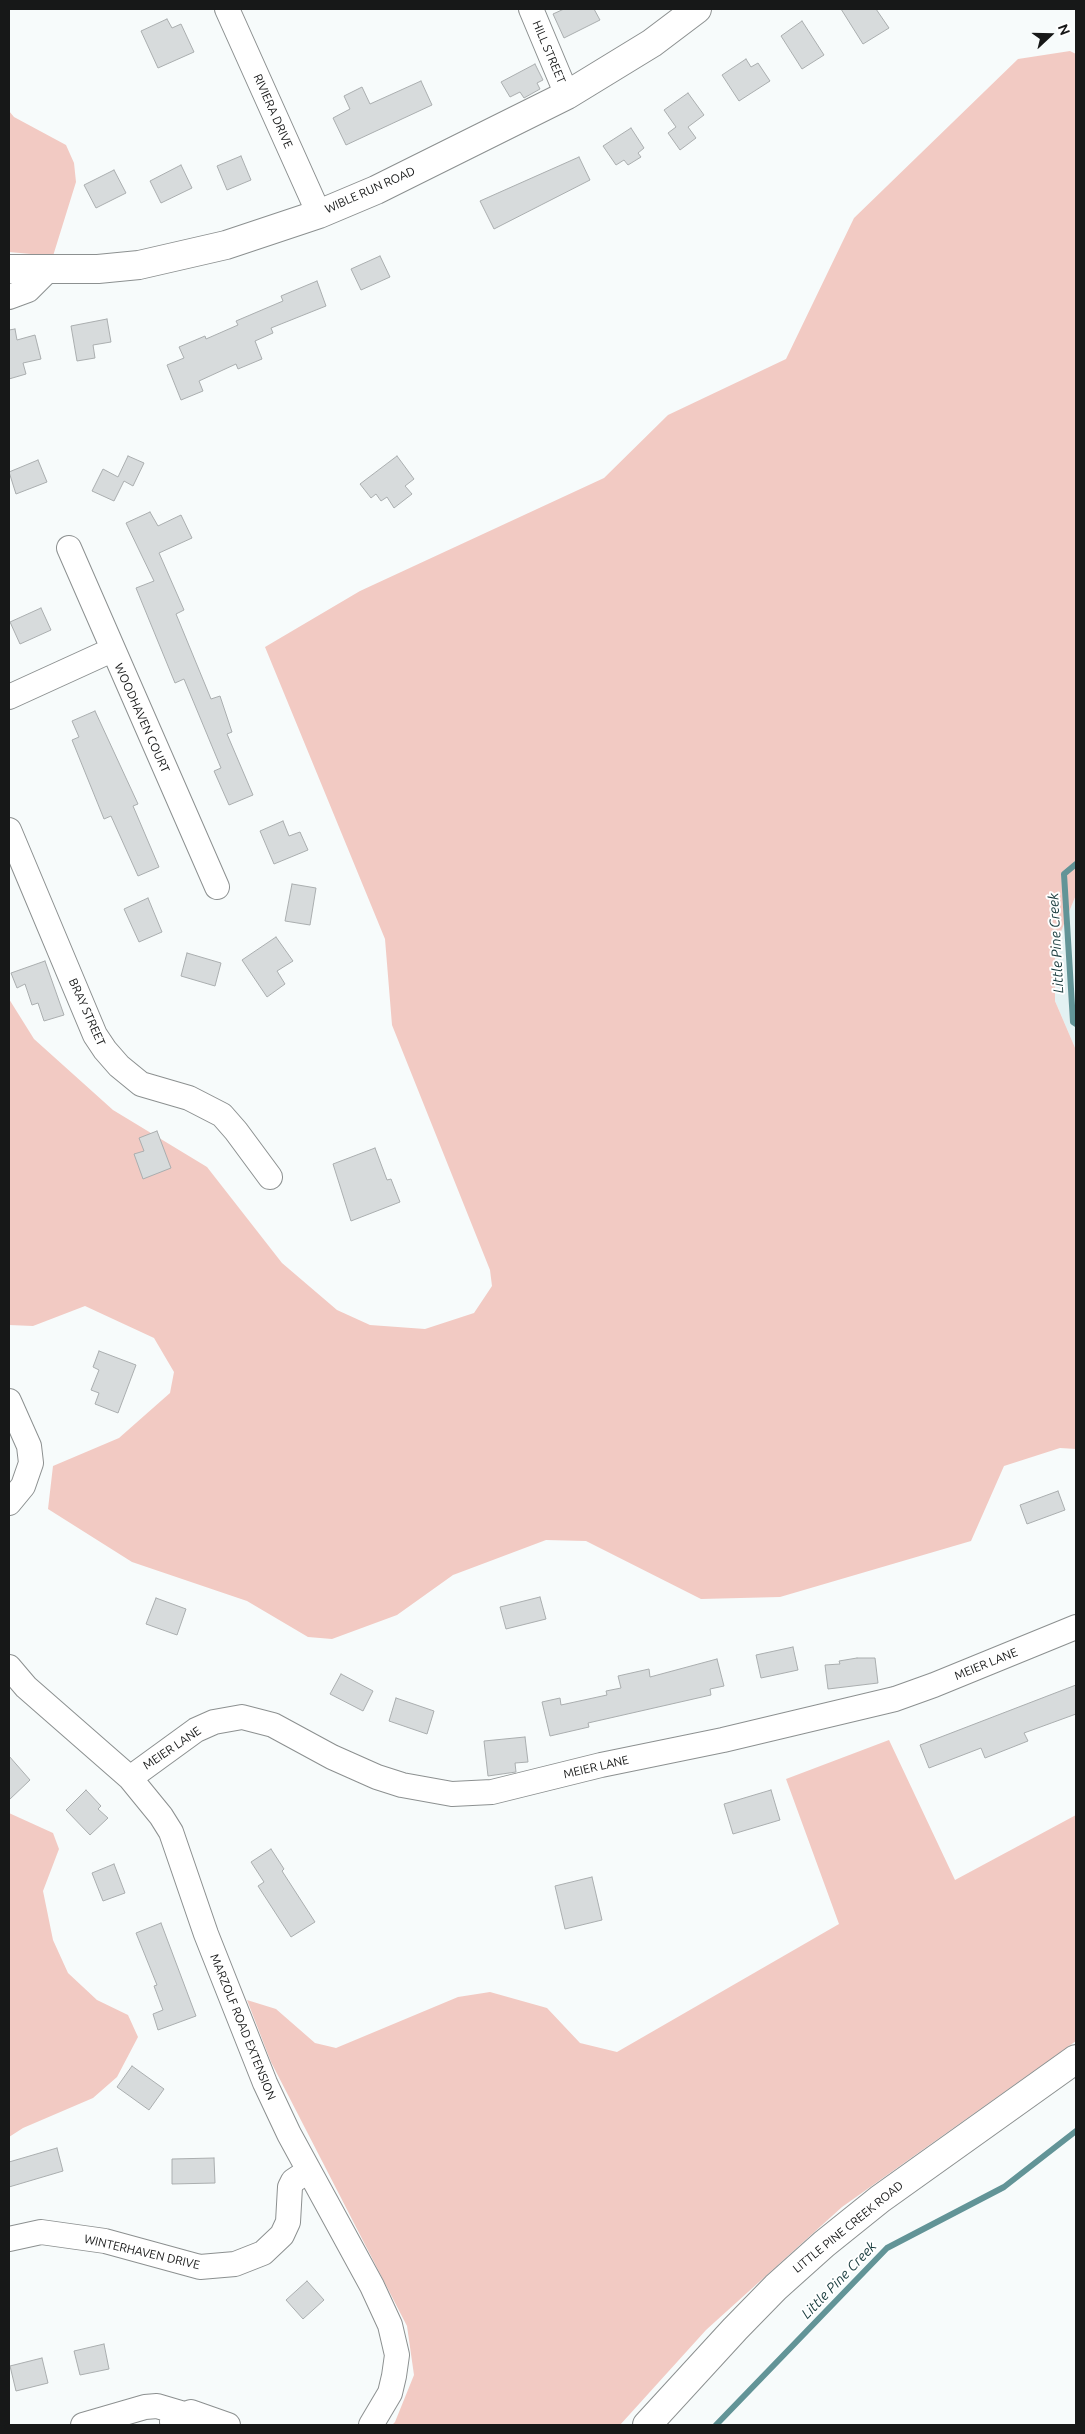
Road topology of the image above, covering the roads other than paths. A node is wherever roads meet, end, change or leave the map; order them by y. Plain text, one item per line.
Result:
1 (227, 9) edge
2 (531, 9) edge
3 (697, 9) edge
4 (567, 95) junction
5 (319, 214) junction
6 (9, 269) edge
7 (48, 270) junction
8 (9, 297) edge
9 (69, 548) dead end
10 (112, 650) junction
11 (9, 697) edge
12 (9, 830) edge
13 (217, 887) dead end
14 (270, 1177) dead end
15 (9, 1401) edge
16 (9, 1503) edge
17 (1076, 1627) edge
18 (9, 1667) edge
19 (130, 1778) junction
20 (1076, 2060) edge
21 (308, 2171) junction
22 (9, 2239) edge
23 (177, 2420) edge
24 (82, 2425) edge
25 (228, 2425) edge
26 (371, 2425) edge
27 (648, 2425) edge

1 - 5 street, RIVIERA DRIVE
2 - 4 street, HILL STREET
3 - 4 street, WIBLE RUN ROAD
4 - 5 street, WIBLE RUN ROAD
5 - 7 street, WIBLE RUN ROAD
6 - 7 street, WIBLE RUN ROAD
7 - 8 street
9 - 10 street, WOODHAVEN COURT
10 - 11 street
10 - 13 street, WOODHAVEN COURT
12 - 14 street, BRAY STREET
15 - 16 street
17 - 19 street, MEIER LANE
18 - 19 street, MARZOLF ROAD EXTENSION
19 - 21 street, MARZOLF ROAD EXTENSION
20 - 27 street, LITTLE PINE CREEK ROAD
21 - 22 street, WINTERHAVEN DRIVE
21 - 26 street, MARZOLF ROAD EXTENSION
23 - 24 street
23 - 25 street

